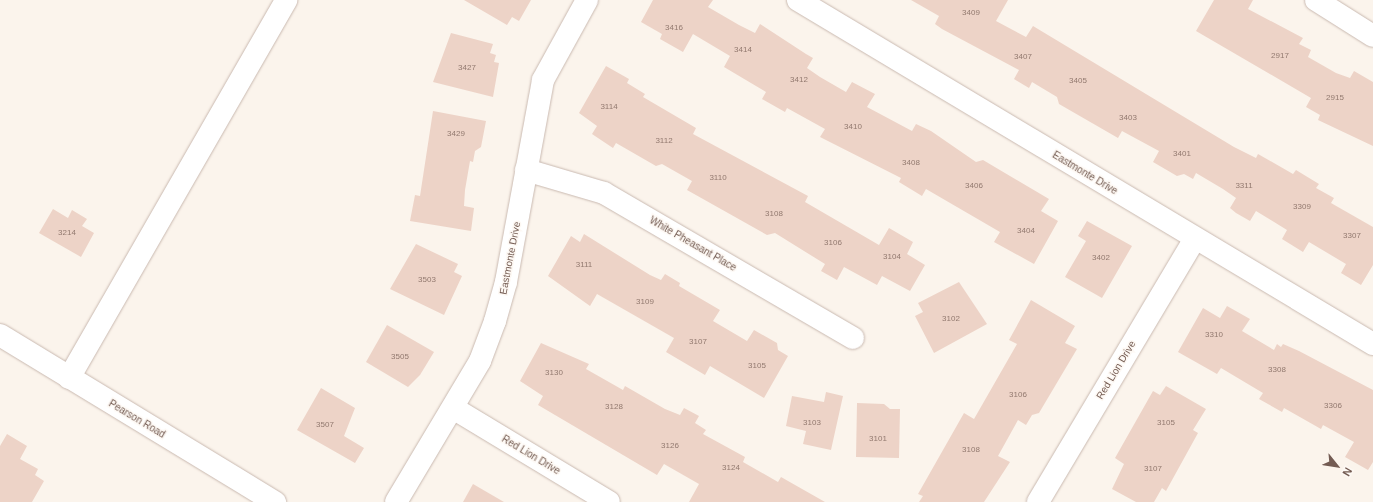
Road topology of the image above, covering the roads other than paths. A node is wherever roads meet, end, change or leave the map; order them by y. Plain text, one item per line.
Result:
1 (286, 0) edge
2 (587, 0) edge
3 (798, 0) edge
4 (1316, 0) edge
5 (1373, 36) edge
6 (526, 170) junction
7 (1195, 239) junction
8 (0, 335) edge
9 (853, 338) dead end
10 (1373, 344) edge
11 (69, 378) junction
12 (453, 408) junction
13 (275, 502) edge
14 (396, 502) edge
15 (609, 502) edge
16 (1038, 502) edge

1 - 11 street
2 - 6 street, Eastmonte Drive
3 - 7 street, Eastmonte Drive
4 - 5 street
6 - 9 street, White Pheasant Place
6 - 12 street, Eastmonte Drive
7 - 10 street, Eastmonte Drive
7 - 16 street, Red Lion Drive
8 - 11 street, Pearson Road
11 - 13 street, Pearson Road
12 - 14 street, Eastmonte Drive
12 - 15 street, Red Lion Drive

